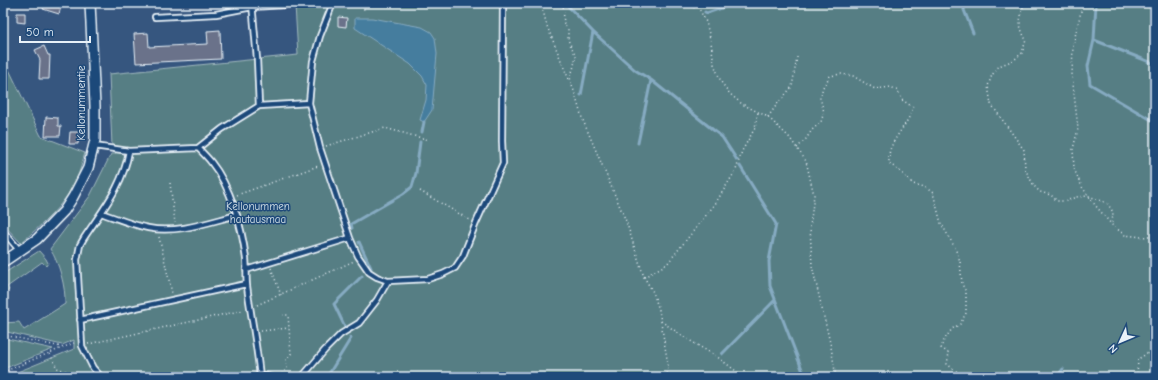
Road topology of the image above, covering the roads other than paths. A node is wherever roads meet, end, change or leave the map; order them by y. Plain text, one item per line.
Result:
1 (90, 3) edge
2 (333, 3) edge
3 (503, 3) edge
4 (252, 5) edge
5 (284, 6) dead end
6 (155, 17) dead end
7 (309, 104) junction
8 (259, 106) junction
9 (94, 146) junction
10 (198, 148) junction
11 (129, 151) junction
12 (101, 213) junction
13 (236, 215) junction
14 (3, 231) edge
15 (350, 238) junction
16 (20, 251) junction
17 (3, 262) edge
18 (246, 270) junction
19 (388, 281) junction
20 (246, 284) junction
21 (80, 320) junction
22 (101, 377) edge
23 (259, 377) edge
24 (270, 377) edge
25 (302, 377) edge

1 - 9 street, Kellonummentie
2 - 7 lane
3 - 19 lane
4 - 5 lane
4 - 6 lane
4 - 8 lane
7 - 8 lane
7 - 15 lane
8 - 10 lane
9 - 11 lane
9 - 16 street, Kellonummentie
10 - 11 lane
10 - 13 lane
11 - 12 lane
12 - 13 lane
12 - 21 lane
13 - 18 lane
14 - 16 lane
15 - 18 lane
15 - 19 lane
16 - 17 street, Kellonummentie
18 - 20 lane
19 - 25 lane
20 - 21 lane
20 - 23 lane
21 - 22 lane
23 - 24 lane

